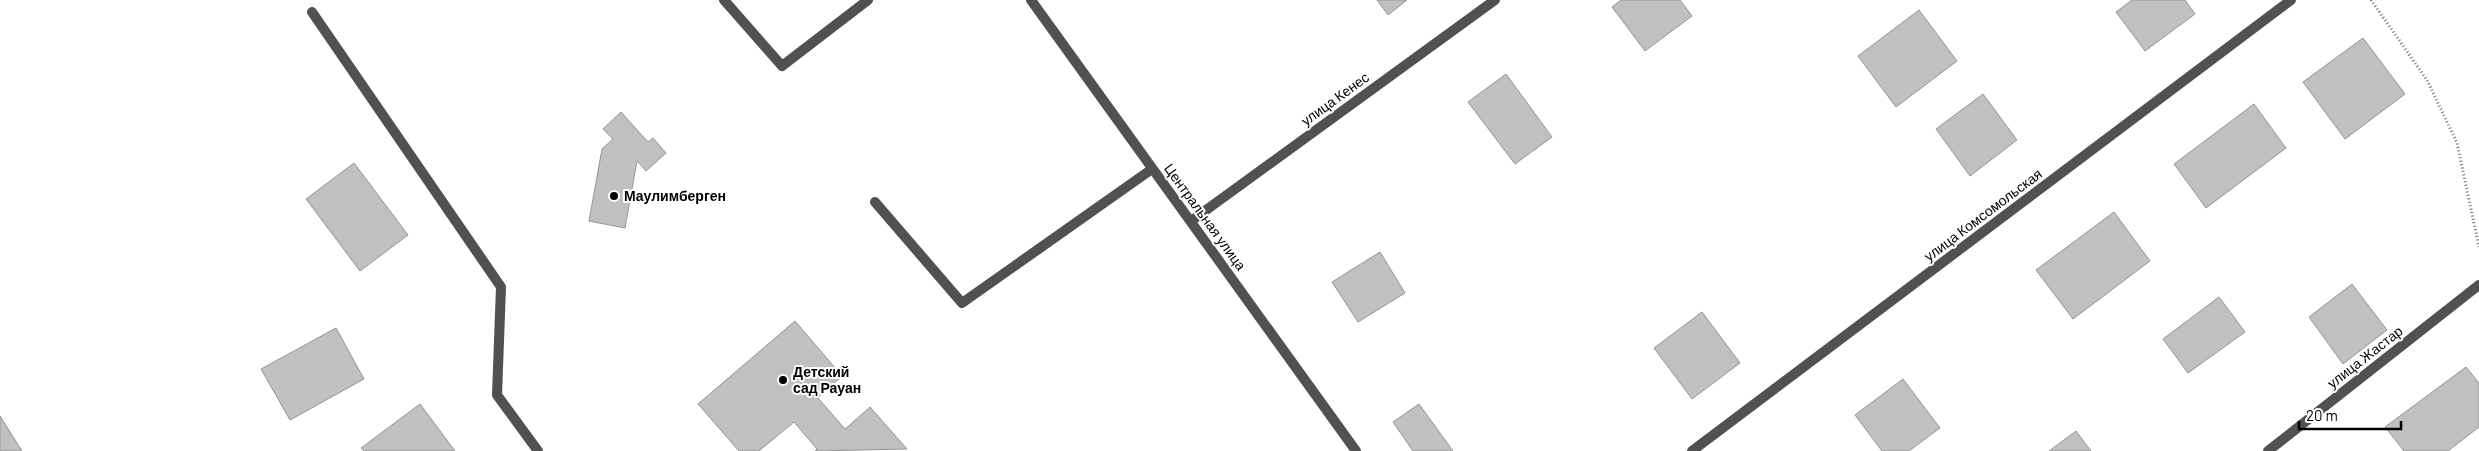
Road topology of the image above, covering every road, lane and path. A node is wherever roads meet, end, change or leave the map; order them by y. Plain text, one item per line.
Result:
1 (724, 0) edge
2 (868, 0) edge
3 (1031, 0) edge
4 (1495, 0) edge
5 (2291, 0) edge
6 (2371, 0) edge
7 (312, 12) dead end
8 (1152, 169) junction
9 (876, 202) dead end
10 (1191, 221) junction
11 (2479, 247) edge
12 (2479, 285) edge
13 (538, 451) edge
14 (1356, 451) edge
15 (1692, 451) edge
16 (2268, 451) edge

1 - 2 street
3 - 8 street, Центральная улица
4 - 10 street, улица Кенес
5 - 15 street, улица Комсомольская
6 - 11 path
7 - 13 street
8 - 9 street
8 - 10 street, Центральная улица
10 - 14 street, Центральная улица
12 - 16 street, улица Жастар

